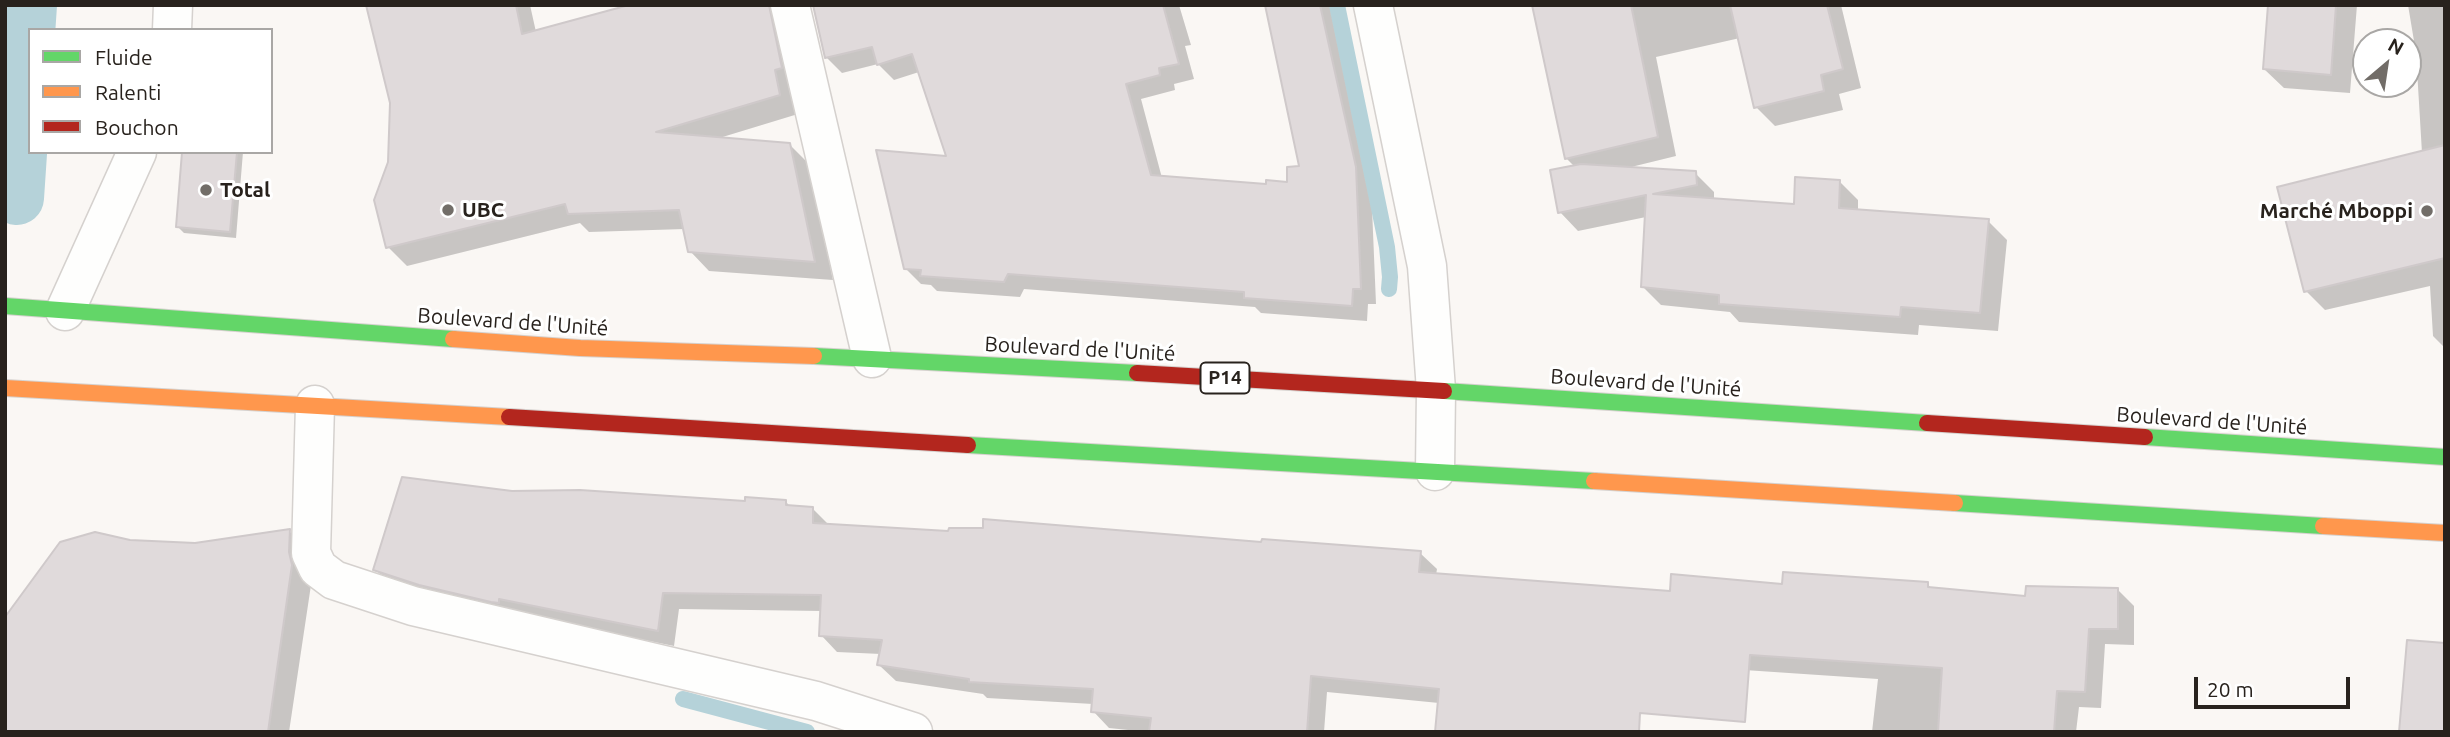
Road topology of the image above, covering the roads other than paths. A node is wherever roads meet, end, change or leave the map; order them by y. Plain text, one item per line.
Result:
1 (173, 5) edge
2 (790, 5) edge
3 (1373, 5) edge
4 (172, 28) edge
5 (136, 154) edge
6 (5, 306) edge
7 (65, 311) junction
8 (872, 358) junction
9 (5, 388) edge
10 (1436, 390) junction
11 (315, 405) junction
12 (2445, 457) edge
13 (1435, 471) junction
14 (2445, 533) edge
15 (913, 732) edge

1 - 4 street
2 - 8 street
3 - 10 street
5 - 7 street
6 - 7 main road, Boulevard de l'Unité / P14
7 - 8 main road, Boulevard de l'Unité / P14
8 - 10 main road, Boulevard de l'Unité / P14
9 - 11 main road
10 - 12 main road, Boulevard de l'Unité / P14
10 - 13 street
11 - 13 main road
11 - 15 street
13 - 14 main road

